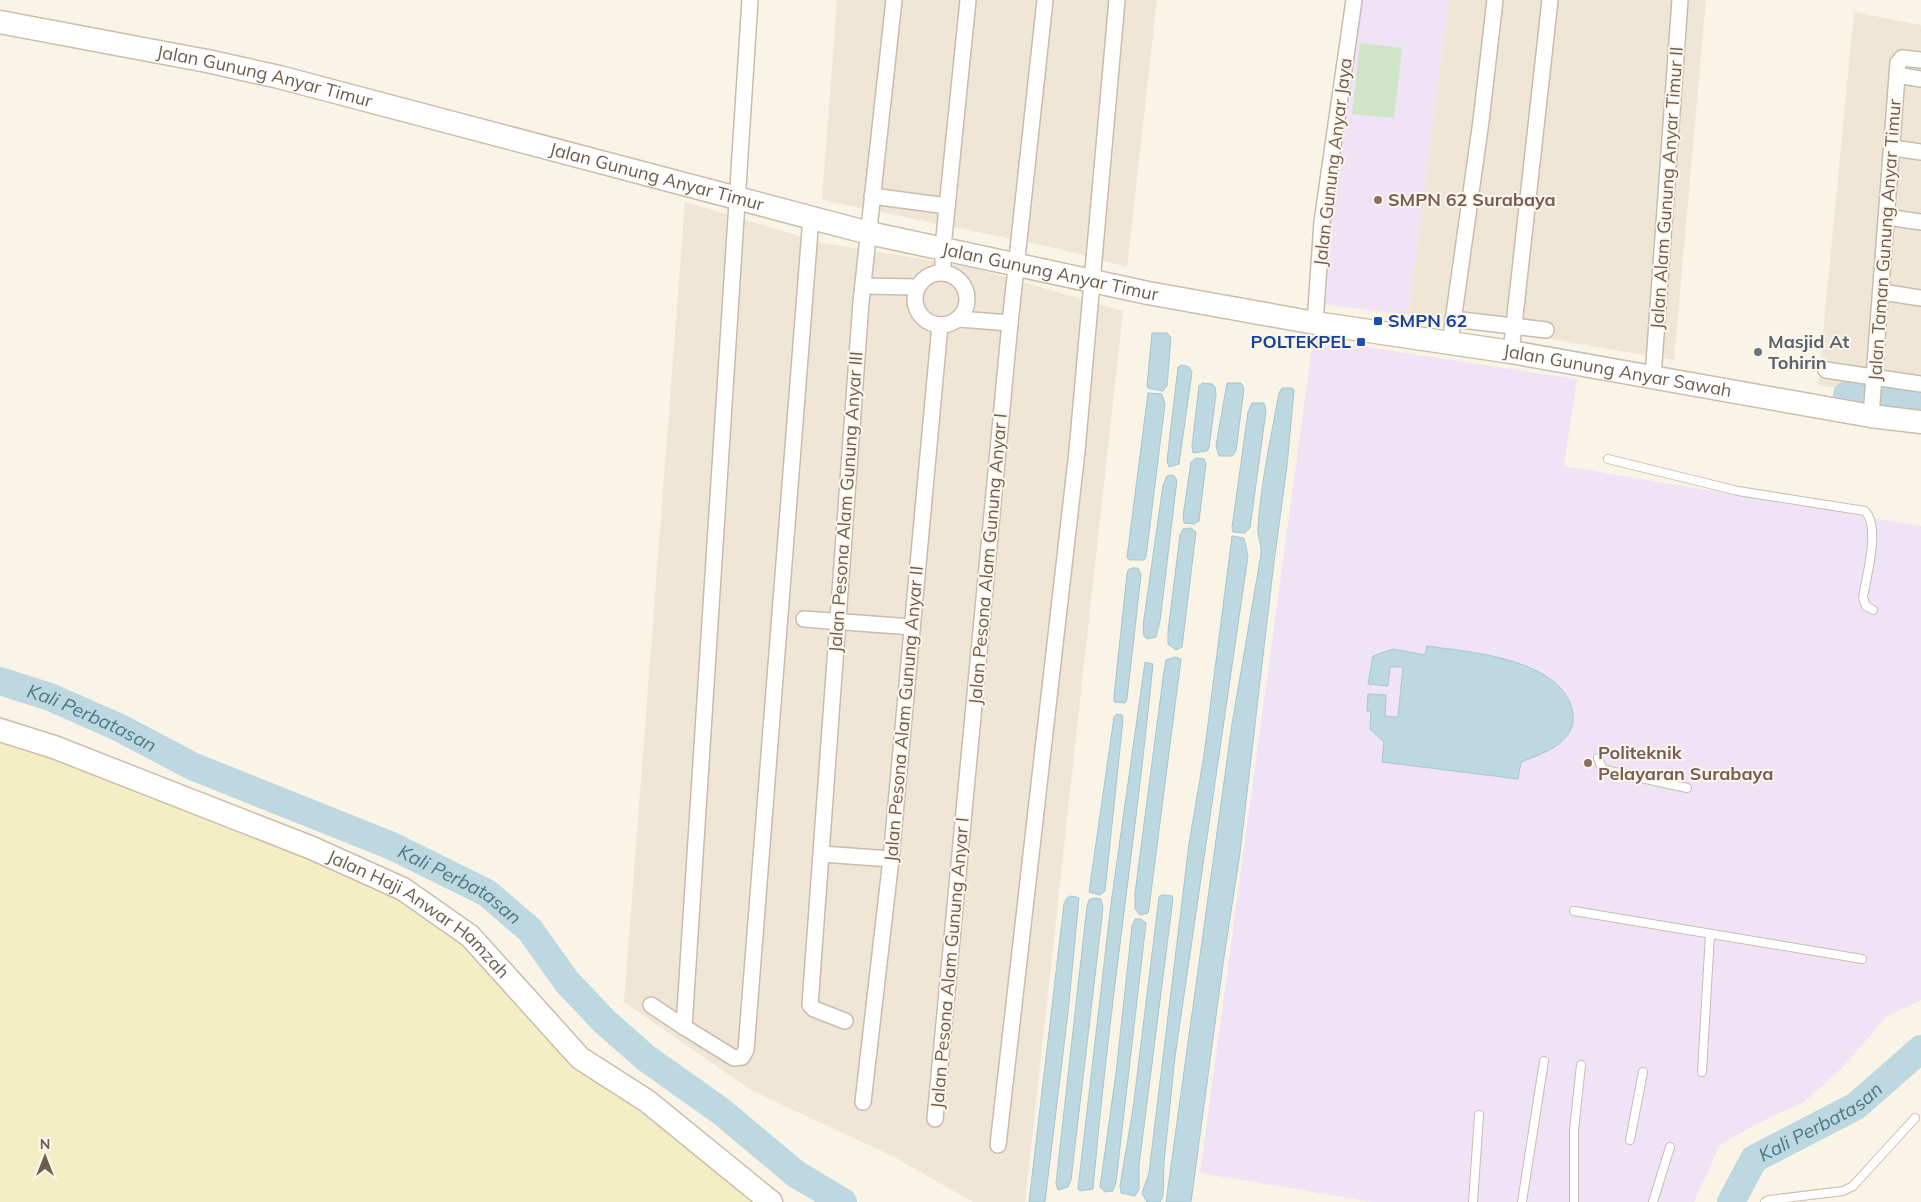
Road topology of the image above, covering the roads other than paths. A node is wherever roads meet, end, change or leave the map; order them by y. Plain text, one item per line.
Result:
1 (750, 0) edge
2 (894, 0) edge
3 (968, 0) edge
4 (1045, 0) edge
5 (1117, 0) edge
6 (1354, 0) edge
7 (1494, 0) edge
8 (1550, 0) edge
9 (1680, 0) edge
10 (0, 22) edge
11 (1921, 60) edge
12 (1897, 69) junction
13 (1921, 79) edge
14 (1893, 148) junction
15 (1921, 152) edge
16 (872, 196) junction
17 (738, 198) junction
18 (948, 206) junction
19 (811, 217) junction
20 (1888, 217) junction
21 (1921, 222) edge
22 (869, 233) junction
23 (943, 247) junction
24 (1018, 264) junction
25 (943, 272) junction
26 (1093, 280) junction
27 (862, 286) junction
28 (917, 287) junction
29 (1882, 292) junction
30 (1921, 298) edge
31 (959, 319) junction
32 (1453, 319) junction
33 (1010, 324) junction
34 (1315, 324) junction
35 (940, 325) junction
36 (1515, 327) junction
37 (1546, 330) dead end
38 (1450, 343) junction
39 (1511, 352) junction
40 (1826, 370) dead end
41 (1653, 377) junction
42 (1874, 378) junction
43 (1921, 384) edge
44 (1872, 412) junction
45 (1921, 422) edge
46 (1608, 459) dead end
47 (1872, 610) dead end
48 (804, 619) dead end
49 (837, 622) junction
50 (912, 627) junction
51 (0, 730) edge
52 (1598, 758) dead end
53 (1687, 788) dead end
54 (822, 854) junction
55 (891, 859) junction
56 (1574, 911) dead end
57 (1710, 934) junction
58 (1862, 959) dead end
59 (651, 1005) dead end
60 (845, 1020) dead end
61 (684, 1028) junction
62 (1544, 1061) dead end
63 (1581, 1065) dead end
64 (1643, 1072) dead end
65 (1702, 1072) dead end
66 (863, 1102) dead end
67 (1479, 1115) dead end
68 (1915, 1118) dead end
69 (935, 1119) dead end
70 (1630, 1140) dead end
71 (998, 1145) dead end
72 (1670, 1147) dead end
73 (771, 1202) edge
74 (1473, 1202) edge
75 (1522, 1202) edge
76 (1574, 1202) edge
77 (1653, 1202) edge
78 (1765, 1202) edge

1 - 17 street
2 - 16 street, Jalan Pesona Alam Gunung Anyar III
3 - 18 street
4 - 24 street, Jalan Pesona Alam Gunung Anyar I
5 - 26 street
6 - 34 street, Jalan Gunung Anyar Jaya
7 - 32 street
8 - 36 street
9 - 41 street, Jalan Alam Gunung Anyar Timur II
10 - 17 street, Jalan Gunung Anyar Timur
11 - 12 street
12 - 13 street
12 - 14 street, Jalan Taman Gunung Anyar Timur
14 - 15 street
14 - 20 street, Jalan Taman Gunung Anyar Timur
16 - 18 street
16 - 22 street, Jalan Pesona Alam Gunung Anyar III
17 - 19 street, Jalan Gunung Anyar Timur
17 - 61 street
18 - 23 street
19 - 22 street, Jalan Gunung Anyar Timur
19 - 61 street
20 - 21 street
20 - 29 street, Jalan Taman Gunung Anyar Timur
22 - 23 street, Jalan Gunung Anyar Timur
22 - 27 street, Jalan Pesona Alam Gunung Anyar III
23 - 24 street, Jalan Gunung Anyar Timur
23 - 25 street
24 - 26 street, Jalan Gunung Anyar Timur
24 - 33 street, Jalan Pesona Alam Gunung Anyar I
25 - 28 street
25 - 31 street
26 - 34 street, Jalan Gunung Anyar Timur
26 - 71 street
27 - 28 street
27 - 49 street, Jalan Pesona Alam Gunung Anyar III
28 - 35 street
29 - 30 street
29 - 42 street, Jalan Taman Gunung Anyar Timur
31 - 33 street
31 - 35 street
32 - 36 street
32 - 38 street
33 - 69 street, Jalan Pesona Alam Gunung Anyar I
34 - 38 street, Jalan Gunung Anyar Sawah
35 - 50 street, Jalan Pesona Alam Gunung Anyar II
36 - 37 street
36 - 39 street
38 - 39 street, Jalan Gunung Anyar Sawah
39 - 41 street, Jalan Gunung Anyar Sawah
40 - 42 street
41 - 44 street, Jalan Gunung Anyar Sawah
42 - 43 street
42 - 44 street, Jalan Taman Gunung Anyar Timur
44 - 45 street, Jalan Gunung Anyar Sawah
46 - 47 lane
48 - 49 street
49 - 50 street
49 - 54 street, Jalan Pesona Alam Gunung Anyar III
50 - 55 street, Jalan Pesona Alam Gunung Anyar II
51 - 73 street, Jalan Haji Anwar Hamzah
52 - 53 lane
54 - 55 street
54 - 60 street, Jalan Pesona Alam Gunung Anyar III
55 - 66 street, Jalan Pesona Alam Gunung Anyar II
56 - 57 lane
57 - 58 lane
57 - 65 lane
59 - 61 street
62 - 75 lane
63 - 76 lane
64 - 70 lane
67 - 74 lane
68 - 78 lane
72 - 77 lane

